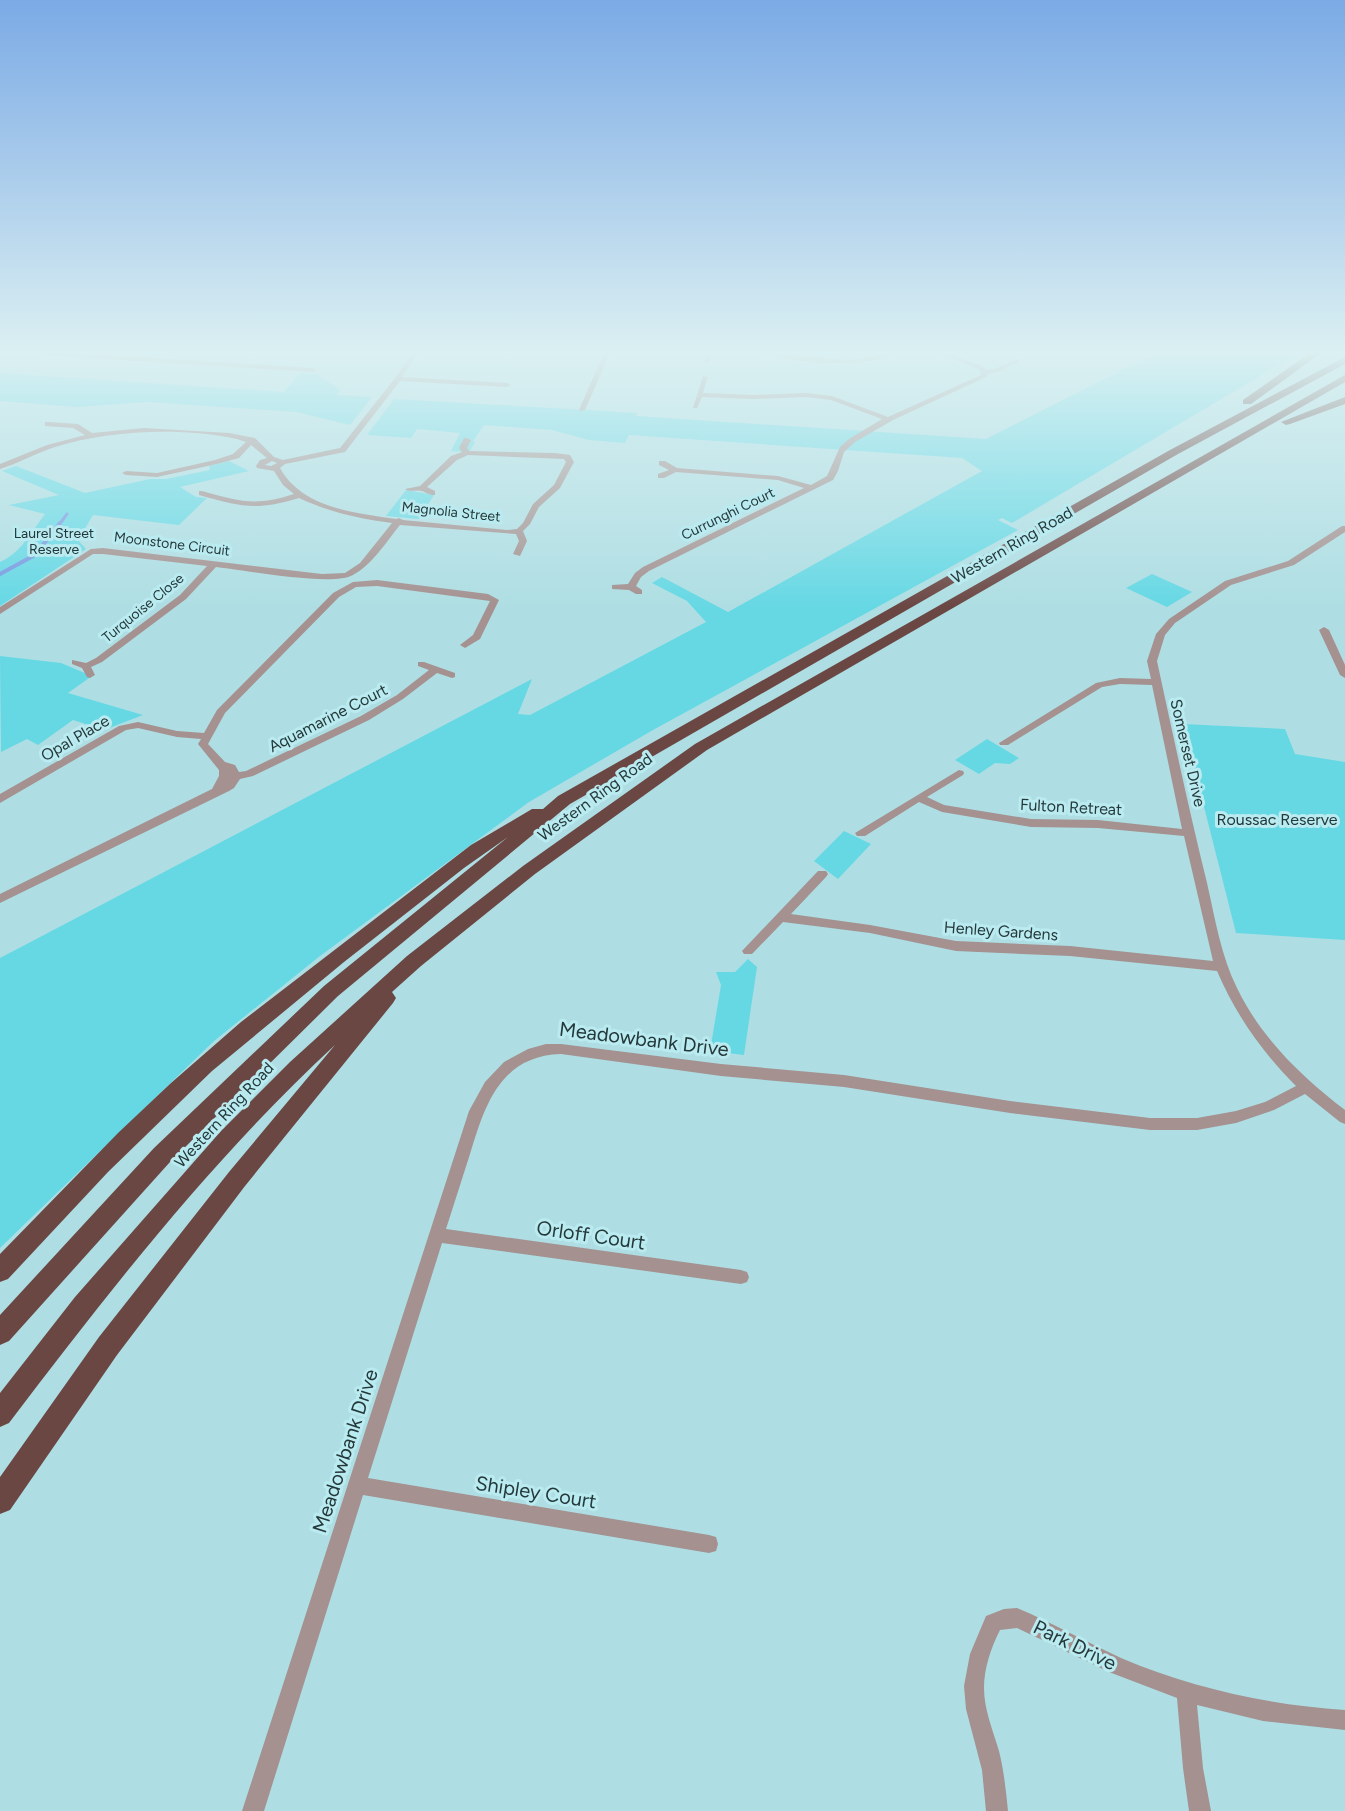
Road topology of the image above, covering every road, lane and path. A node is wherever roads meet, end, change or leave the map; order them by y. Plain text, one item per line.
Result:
1 (81, 438) edge
2 (242, 438) edge
3 (352, 438) edge
4 (857, 438) edge
5 (1195, 438) edge
6 (1201, 438) edge
7 (1239, 438) edge
8 (1251, 438) edge
9 (252, 440) junction
10 (467, 440) dead end
11 (1174, 452) junction
12 (467, 453) junction
13 (272, 459) junction
14 (662, 463) dead end
15 (279, 465) junction
16 (0, 467) edge
17 (675, 470) junction
18 (126, 473) dead end
19 (1173, 475) junction
20 (661, 476) dead end
21 (811, 487) junction
22 (422, 488) junction
23 (409, 489) dead end
24 (202, 493) dead end
25 (432, 493) dead end
26 (300, 495) junction
27 (399, 520) junction
28 (1345, 528) edge
29 (519, 531) junction
30 (517, 554) dead end
31 (214, 564) junction
32 (363, 565) junction
33 (343, 579) junction
34 (357, 581) junction
35 (615, 587) dead end
36 (336, 595) junction
37 (0, 611) edge
38 (1324, 630) dead end
39 (452, 644) dead end
40 (75, 662) dead end
41 (421, 664) dead end
42 (436, 669) junction
43 (452, 675) dead end
44 (1345, 675) edge
45 (1155, 682) junction
46 (207, 736) junction
47 (1004, 743) dead end
48 (959, 773) dead end
49 (230, 777) junction
50 (919, 798) junction
51 (0, 799) edge
52 (564, 800) junction
53 (861, 833) dead end
54 (1189, 833) junction
55 (822, 874) dead end
56 (0, 899) edge
57 (781, 917) junction
58 (748, 951) dead end
59 (414, 961) junction
60 (1221, 967) junction
61 (1307, 1088) junction
62 (1345, 1118) edge
63 (436, 1235) junction
64 (0, 1271) edge
65 (741, 1277) dead end
66 (0, 1333) edge
67 (0, 1414) edge
68 (356, 1485) junction
69 (0, 1500) edge
70 (709, 1544) dead end
71 (1186, 1692) junction
72 (1345, 1720) edge
73 (253, 1811) edge
74 (997, 1811) edge
75 (1200, 1811) edge

1 - 16 street
2 - 9 street
3 - 15 street
4 - 21 street, Currunghi Court
5 - 11 highway
6 - 11 highway, Western Ring Road
7 - 19 highway, Western Ring Road
8 - 19 highway
9 - 13 street
9 - 18 street
10 - 12 street
11 - 52 highway, Western Ring Road
12 - 22 street
12 - 29 street, Magnolia Street
13 - 15 street
13 - 15 street, Magnolia Street
14 - 17 street
15 - 26 street, Magnolia Street
17 - 20 street
17 - 21 street
19 - 59 highway, Western Ring Road
21 - 35 street, Currunghi Court
22 - 23 street
22 - 25 street
24 - 26 street
26 - 27 street, Magnolia Street
27 - 29 street, Magnolia Street
27 - 32 street
28 - 45 street, Somerset Drive
29 - 30 street
31 - 33 street, Moonstone Circuit
31 - 37 street, Moonstone Circuit
31 - 40 street, Turquoise Close
32 - 33 street
32 - 34 street
33 - 34 street, Moonstone Circuit
33 - 36 street
34 - 36 street
34 - 39 street, Moonstone Circuit
36 - 46 street
38 - 44 street
41 - 42 street
42 - 43 street
42 - 49 street, Aquamarine Court
45 - 47 street
45 - 54 street, Somerset Drive
46 - 49 street
46 - 51 street, Opal Place
48 - 50 street
49 - 56 street
50 - 53 street
50 - 54 street, Fulton Retreat
52 - 64 highway
52 - 66 highway, Western Ring Road
54 - 60 street, Somerset Drive
55 - 57 street
57 - 58 street
57 - 60 street, Henley Gardens
59 - 67 highway, Western Ring Road
59 - 69 highway
60 - 61 street, Somerset Drive
61 - 62 street, Somerset Drive
61 - 63 street, Meadowbank Drive
63 - 65 street, Orloff Court
63 - 68 street, Meadowbank Drive
68 - 70 street, Shipley Court
68 - 73 street, Meadowbank Drive
71 - 72 street, Park Drive
71 - 74 street, Park Drive
71 - 75 street

